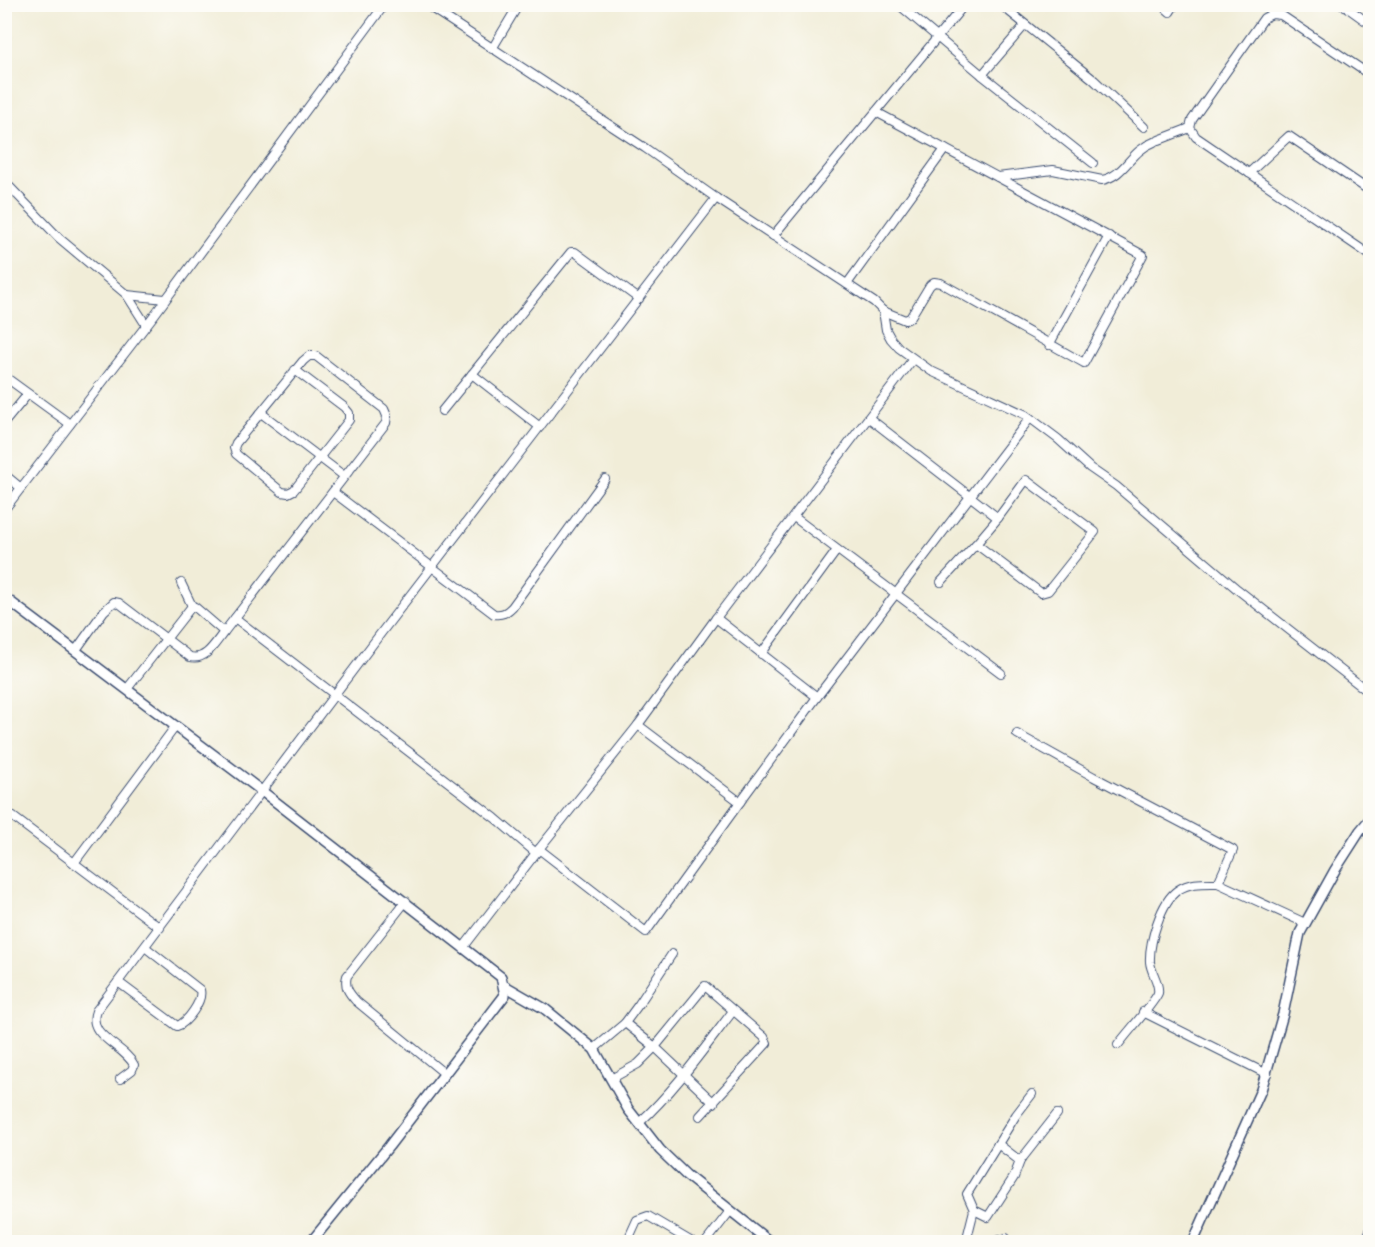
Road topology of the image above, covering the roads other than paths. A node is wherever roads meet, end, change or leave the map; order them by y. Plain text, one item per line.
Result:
1 (385, 4) edge
2 (425, 4) edge
3 (519, 4) edge
4 (898, 4) edge
5 (965, 4) edge
6 (1000, 4) edge
7 (1161, 4) edge
8 (1175, 4) edge
9 (1342, 4) edge
10 (1371, 24) edge
11 (1026, 25) junction
12 (938, 38) junction
13 (492, 49) junction
14 (982, 75) junction
15 (1371, 75) edge
16 (876, 112) junction
17 (1144, 128) dead end
18 (1190, 128) junction
19 (945, 149) junction
20 (1093, 163) dead end
21 (1249, 173) junction
22 (998, 177) junction
23 (4, 181) edge
24 (1371, 191) edge
25 (716, 198) junction
26 (773, 236) junction
27 (1109, 236) junction
28 (1371, 255) edge
29 (847, 284) junction
30 (127, 295) junction
31 (165, 299) junction
32 (639, 299) junction
33 (883, 311) junction
34 (146, 325) junction
35 (1049, 345) junction
36 (913, 359) junction
37 (295, 370) junction
38 (472, 374) junction
39 (4, 376) edge
40 (28, 394) junction
41 (442, 411) dead end
42 (261, 413) junction
43 (869, 418) junction
44 (1030, 418) junction
45 (4, 423) edge
46 (70, 424) junction
47 (540, 427) junction
48 (320, 459) junction
49 (4, 474) edge
50 (344, 476) junction
51 (605, 479) dead end
52 (21, 488) junction
53 (333, 492) junction
54 (970, 496) junction
55 (4, 510) edge
56 (794, 517) junction
57 (998, 518) junction
58 (976, 544) junction
59 (837, 550) junction
60 (433, 566) junction
61 (941, 582) dead end
62 (181, 583) dead end
63 (895, 594) junction
64 (4, 597) edge
65 (192, 606) junction
66 (235, 618) junction
67 (716, 618) junction
68 (224, 632) junction
69 (165, 639) junction
70 (76, 650) junction
71 (761, 654) junction
72 (1000, 673) dead end
73 (127, 689) junction
74 (1371, 693) edge
75 (334, 695) junction
76 (817, 697) junction
77 (638, 725) junction
78 (175, 727) junction
79 (1017, 734) dead end
80 (263, 792) junction
81 (740, 802) junction
82 (4, 810) edge
83 (1371, 819) edge
84 (538, 851) junction
85 (74, 863) junction
86 (1218, 883) junction
87 (406, 901) junction
88 (1305, 923) junction
89 (160, 928) junction
90 (145, 947) junction
91 (463, 948) junction
92 (672, 954) dead end
93 (118, 982) junction
94 (505, 987) junction
95 (733, 1011) junction
96 (1143, 1012) junction
97 (625, 1023) junction
98 (1118, 1045) dead end
99 (655, 1047) junction
100 (594, 1049) junction
101 (445, 1074) junction
102 (684, 1074) junction
103 (1267, 1074) junction
104 (120, 1079) dead end
105 (611, 1079) junction
106 (1032, 1094) dead end
107 (714, 1103) junction
108 (1057, 1114) dead end
109 (700, 1116) dead end
110 (639, 1123) junction
111 (998, 1144) junction
112 (1020, 1161) junction
113 (974, 1210) junction
114 (730, 1211) junction
115 (1371, 1231) edge
116 (1005, 1238) dead end
117 (310, 1242) edge
118 (627, 1242) edge
119 (692, 1242) edge
120 (706, 1242) edge
121 (770, 1242) edge
122 (966, 1242) edge
123 (994, 1242) edge
124 (1194, 1242) edge
125 (1365, 1242) edge

1 - 31 street
2 - 13 street
3 - 13 street
4 - 12 street
5 - 12 street
6 - 11 street
7 - 8 street
9 - 10 street
11 - 14 street
11 - 17 street
12 - 14 street
12 - 16 street
13 - 25 street
14 - 20 street
15 - 18 street
16 - 19 street
16 - 26 street
18 - 21 street
18 - 22 street
19 - 22 street
19 - 29 street
21 - 24 street
21 - 28 street
22 - 27 street
23 - 30 street
25 - 26 street
25 - 32 street
26 - 29 street
27 - 35 street
27 - 35 street
29 - 33 street
30 - 31 street
30 - 34 street
31 - 34 street
32 - 38 street
32 - 47 street
33 - 35 street
33 - 36 street
34 - 46 street
36 - 43 street
36 - 44 street
37 - 42 street
37 - 48 street
37 - 50 street
38 - 41 street
38 - 47 street
39 - 40 street
40 - 45 street
40 - 46 street
42 - 48 street
42 - 48 street
43 - 54 street
43 - 56 street
44 - 54 street
44 - 74 street
46 - 52 street
47 - 60 street
48 - 50 street
49 - 52 street
50 - 53 street
51 - 60 street
52 - 55 street
53 - 60 street
53 - 66 street
54 - 57 street
54 - 63 street
56 - 59 street
56 - 67 street
57 - 58 street
57 - 58 street
58 - 61 street
59 - 63 street
59 - 71 street
60 - 75 street
62 - 65 street
63 - 72 street
63 - 76 street
64 - 70 street
65 - 68 street
65 - 69 street
66 - 68 street
66 - 75 street
67 - 71 street
67 - 77 street
68 - 69 street
69 - 70 street
69 - 73 street
70 - 73 street
71 - 76 street
73 - 78 street
75 - 80 street
75 - 84 street
76 - 81 street
77 - 81 street
77 - 84 street
78 - 80 street
78 - 85 street
79 - 86 street
80 - 87 street
80 - 89 street
81 - 84 street
82 - 85 street
83 - 88 street
84 - 91 street
85 - 89 street
86 - 88 street
86 - 96 street
87 - 91 street
87 - 101 street
88 - 103 street
89 - 90 street
90 - 93 street
90 - 93 street
91 - 94 street
92 - 97 street
93 - 104 street
94 - 100 street
94 - 101 street
95 - 99 street
95 - 102 street
95 - 107 street
96 - 98 street
96 - 103 street
97 - 99 street
97 - 100 street
99 - 102 street
99 - 105 street
100 - 105 street
101 - 117 street
102 - 107 street
102 - 110 street
103 - 124 street
105 - 110 street
106 - 111 street
107 - 109 street
108 - 112 street
110 - 114 street
111 - 112 street
111 - 113 street
112 - 113 street
113 - 122 street
114 - 120 street
114 - 121 street
115 - 125 street
116 - 123 street
118 - 119 street

